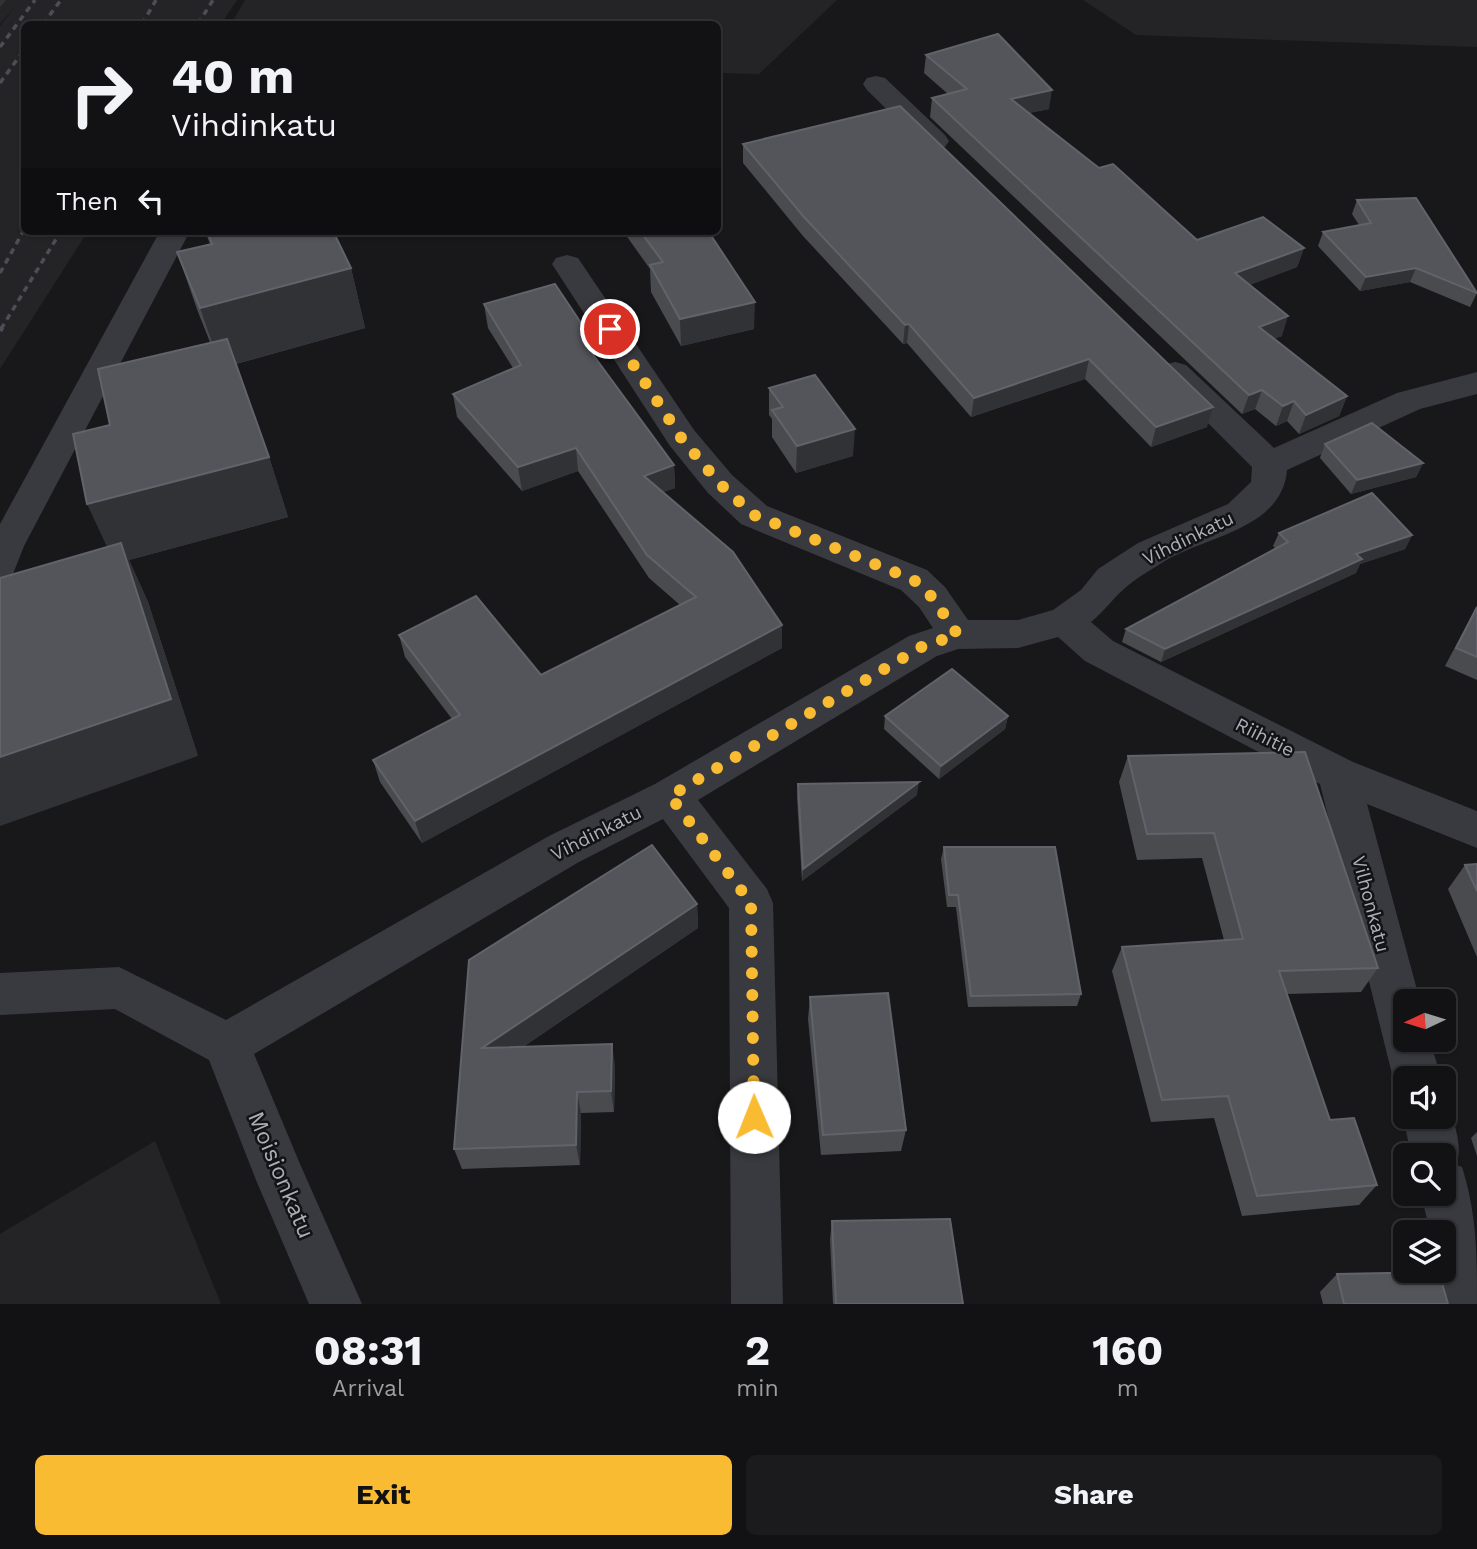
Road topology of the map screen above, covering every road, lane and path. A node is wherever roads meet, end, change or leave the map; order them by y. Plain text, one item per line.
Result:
1 (876, 84) dead end
2 (954, 160) edge
3 (173, 235) edge
4 (567, 264) dead end
5 (1152, 350) edge
6 (1477, 383) edge
7 (1270, 464) junction
8 (0, 565) edge
9 (1065, 621) junction
10 (958, 635) junction
11 (1338, 774) junction
12 (670, 796) junction
13 (1477, 830) edge
14 (1393, 989) edge
15 (0, 993) edge
16 (227, 1045) junction
17 (1449, 1206) edge
18 (336, 1304) edge
19 (757, 1304) edge
20 (1474, 1304) edge

1 - 2 street
3 - 8 street
4 - 10 street
5 - 7 street
6 - 7 street
7 - 9 street, Vihdinkatu
9 - 10 street, Vihdinkatu
9 - 11 street, Riihitie
10 - 12 street, Vihdinkatu
11 - 13 street, Riihitie
11 - 14 street, Vilhonkatu
12 - 16 street, Vihdinkatu
12 - 19 street
15 - 16 street
16 - 18 street, Moisionkatu
17 - 20 street

